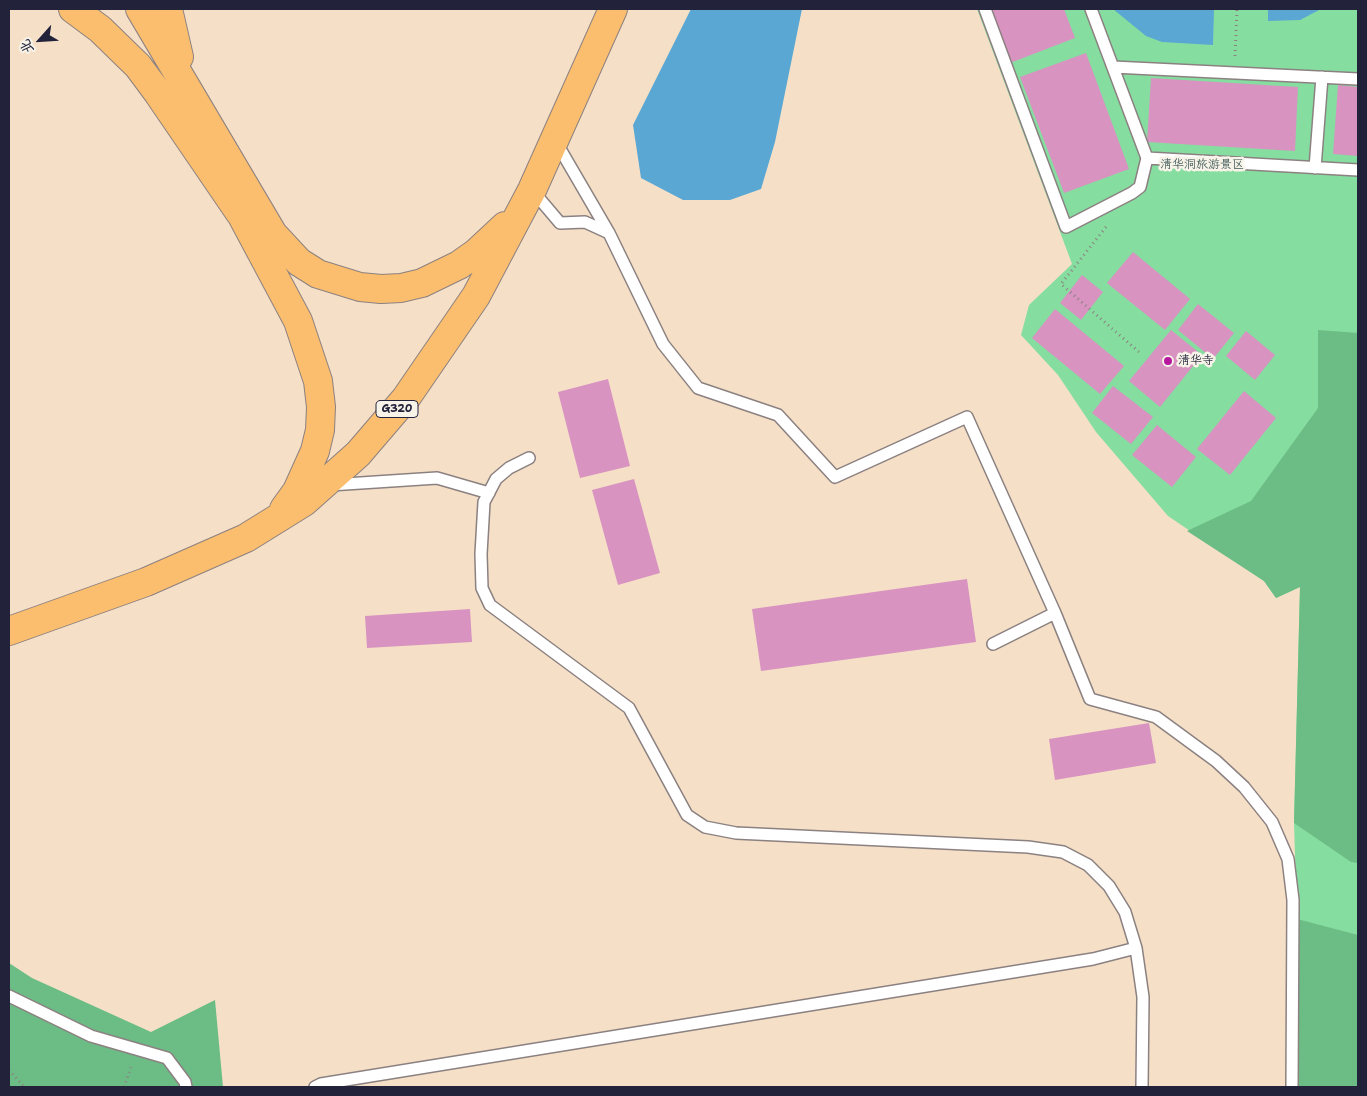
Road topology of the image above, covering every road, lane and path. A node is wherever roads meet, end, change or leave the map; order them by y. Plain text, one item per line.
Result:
1 (73, 9) edge
2 (122, 9) edge
3 (140, 9) edge
4 (168, 9) edge
5 (613, 9) edge
6 (985, 9) edge
7 (1091, 9) edge
8 (1237, 9) edge
9 (1114, 68) junction
10 (1234, 73) junction
11 (1322, 77) junction
12 (1358, 78) edge
13 (554, 137) junction
14 (227, 158) junction
15 (1147, 158) junction
16 (1315, 168) junction
17 (1358, 170) edge
18 (532, 190) junction
19 (243, 219) junction
20 (1109, 224) dead end
21 (609, 234) junction
22 (1139, 352) dead end
23 (529, 458) dead end
24 (324, 486) junction
25 (488, 493) junction
26 (275, 522) junction
27 (1055, 613) junction
28 (9, 631) edge
29 (993, 644) dead end
30 (1136, 948) junction
31 (9, 996) edge
32 (138, 1050) junction
33 (9, 1070) edge
34 (24, 1087) edge
35 (124, 1087) edge
36 (186, 1087) edge
37 (315, 1087) edge
38 (1142, 1087) edge
39 (1292, 1087) edge

1 - 19 highway
2 - 19 highway
3 - 14 highway
4 - 14 highway
5 - 13 highway, G320
6 - 15 lane
7 - 9 lane
8 - 10 path
9 - 10 lane
9 - 15 lane
10 - 11 lane
11 - 12 lane
11 - 16 lane
13 - 18 highway, G320
13 - 21 lane
14 - 18 highway
15 - 16 lane
16 - 17 lane
18 - 21 lane
18 - 24 highway, G320
19 - 26 highway
20 - 22 path
21 - 27 lane
23 - 25 lane
24 - 25 lane
24 - 26 highway, G320
25 - 30 lane
26 - 28 highway, G320
27 - 29 lane
27 - 39 lane
30 - 37 lane
30 - 38 lane
31 - 32 lane
32 - 35 path
32 - 36 lane
33 - 34 path

